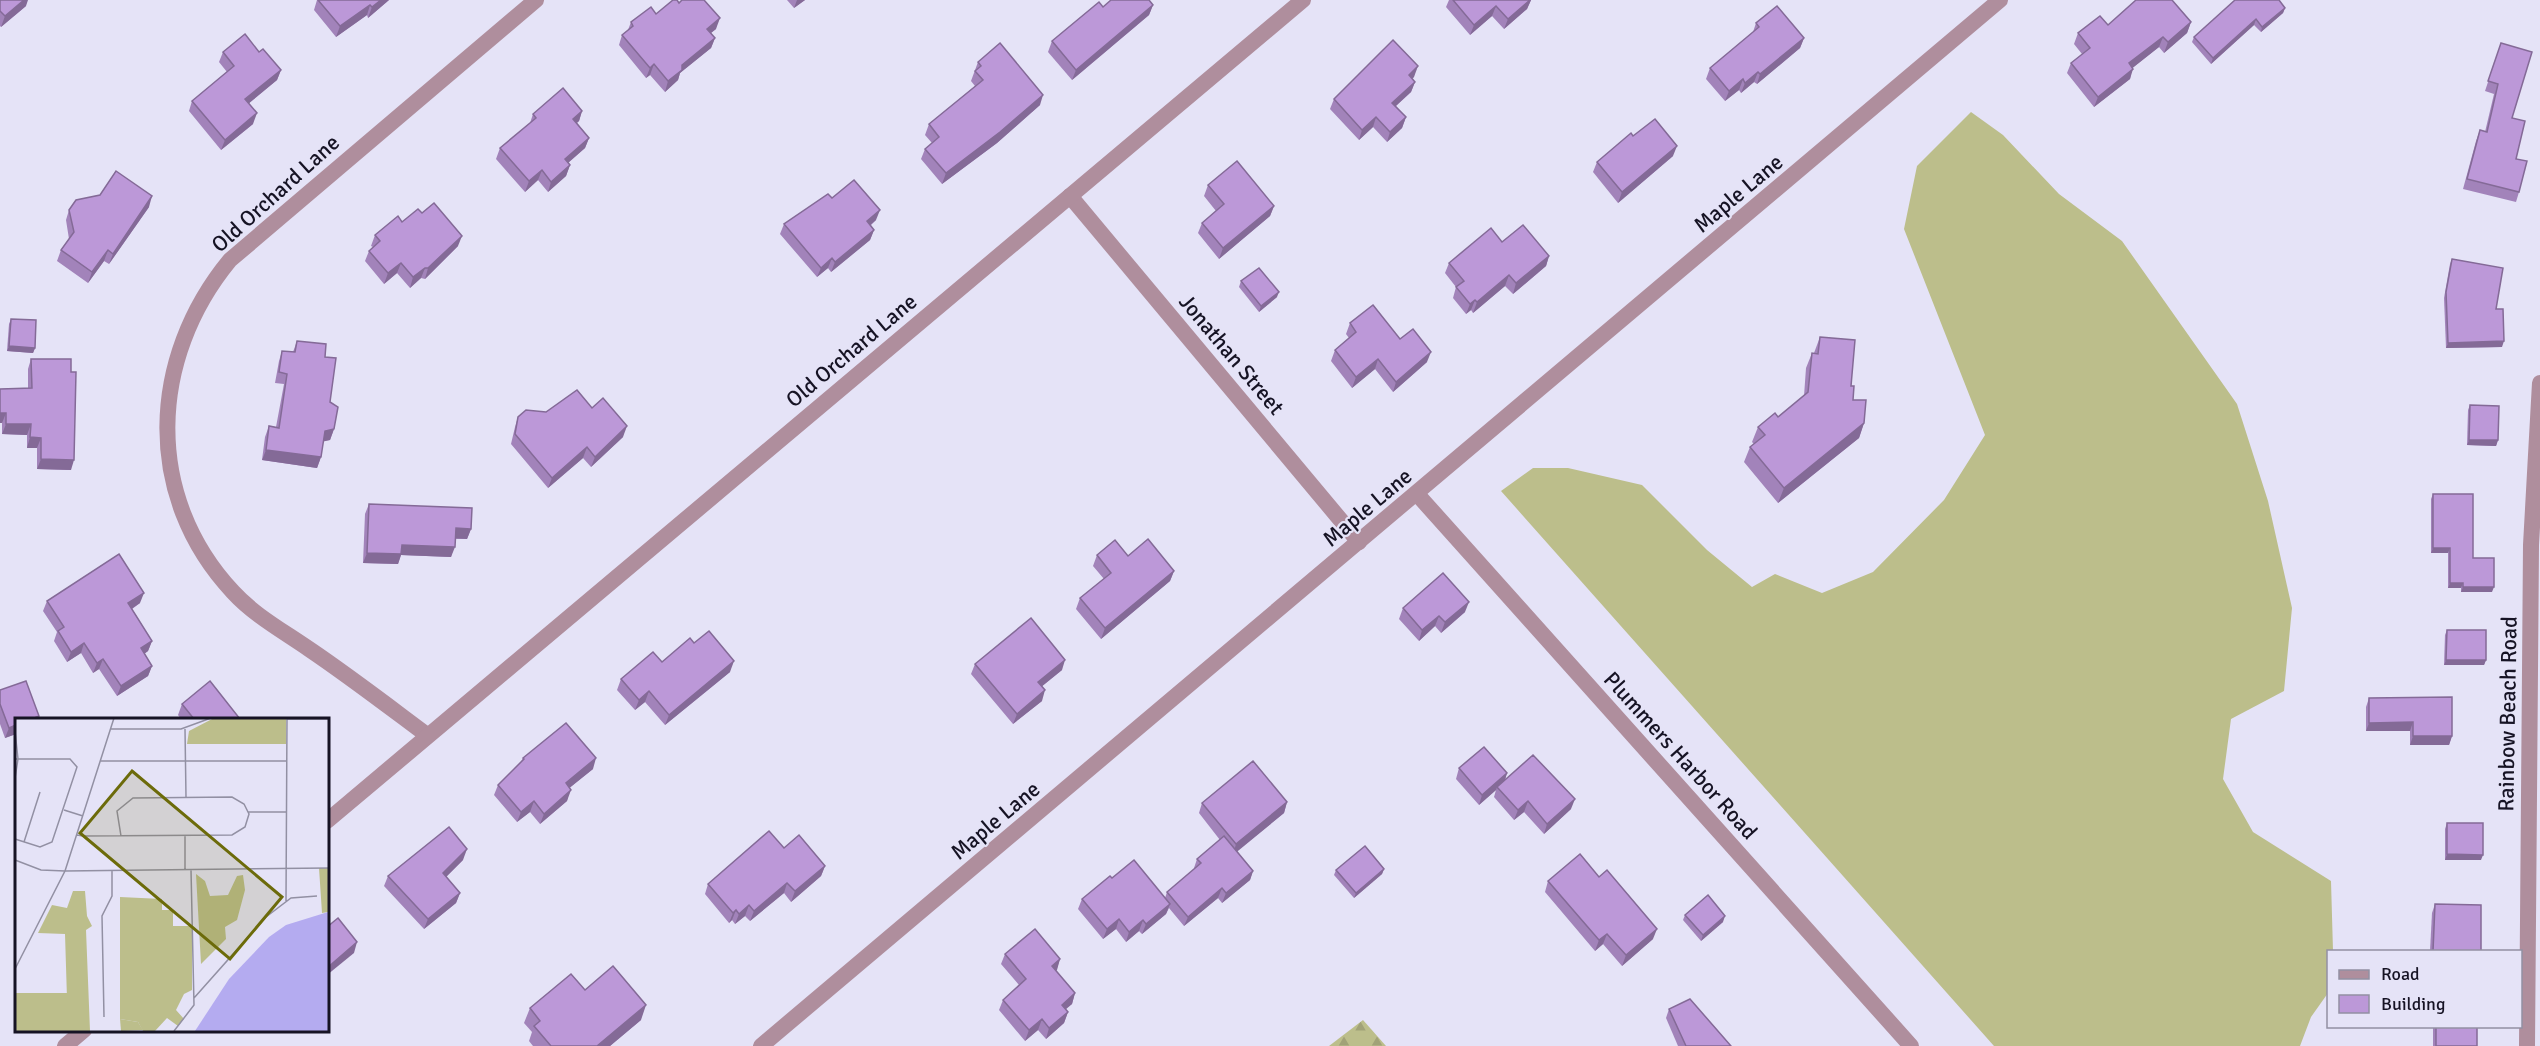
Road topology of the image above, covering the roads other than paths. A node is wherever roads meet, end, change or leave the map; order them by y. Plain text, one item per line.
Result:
1 (536, 0) edge
2 (1303, 0) edge
3 (2000, 0) edge
4 (1070, 196) junction
5 (2540, 383) edge
6 (1417, 494) junction
7 (1359, 542) junction
8 (427, 735) junction
9 (328, 820) edge
10 (82, 1031) edge
11 (65, 1046) edge
12 (761, 1046) edge
13 (1911, 1046) edge
14 (2527, 1046) edge

1 - 8 street, Old Orchard Lane
2 - 4 street, Old Orchard Lane
3 - 6 street, Maple Lane
4 - 7 street, Jonathan Street
4 - 8 street, Old Orchard Lane
5 - 14 street, Rainbow Beach Road
6 - 7 street, Maple Lane
6 - 13 street, Plummers Harbor Road
7 - 12 street, Maple Lane
8 - 9 street, Old Orchard Lane
10 - 11 street

